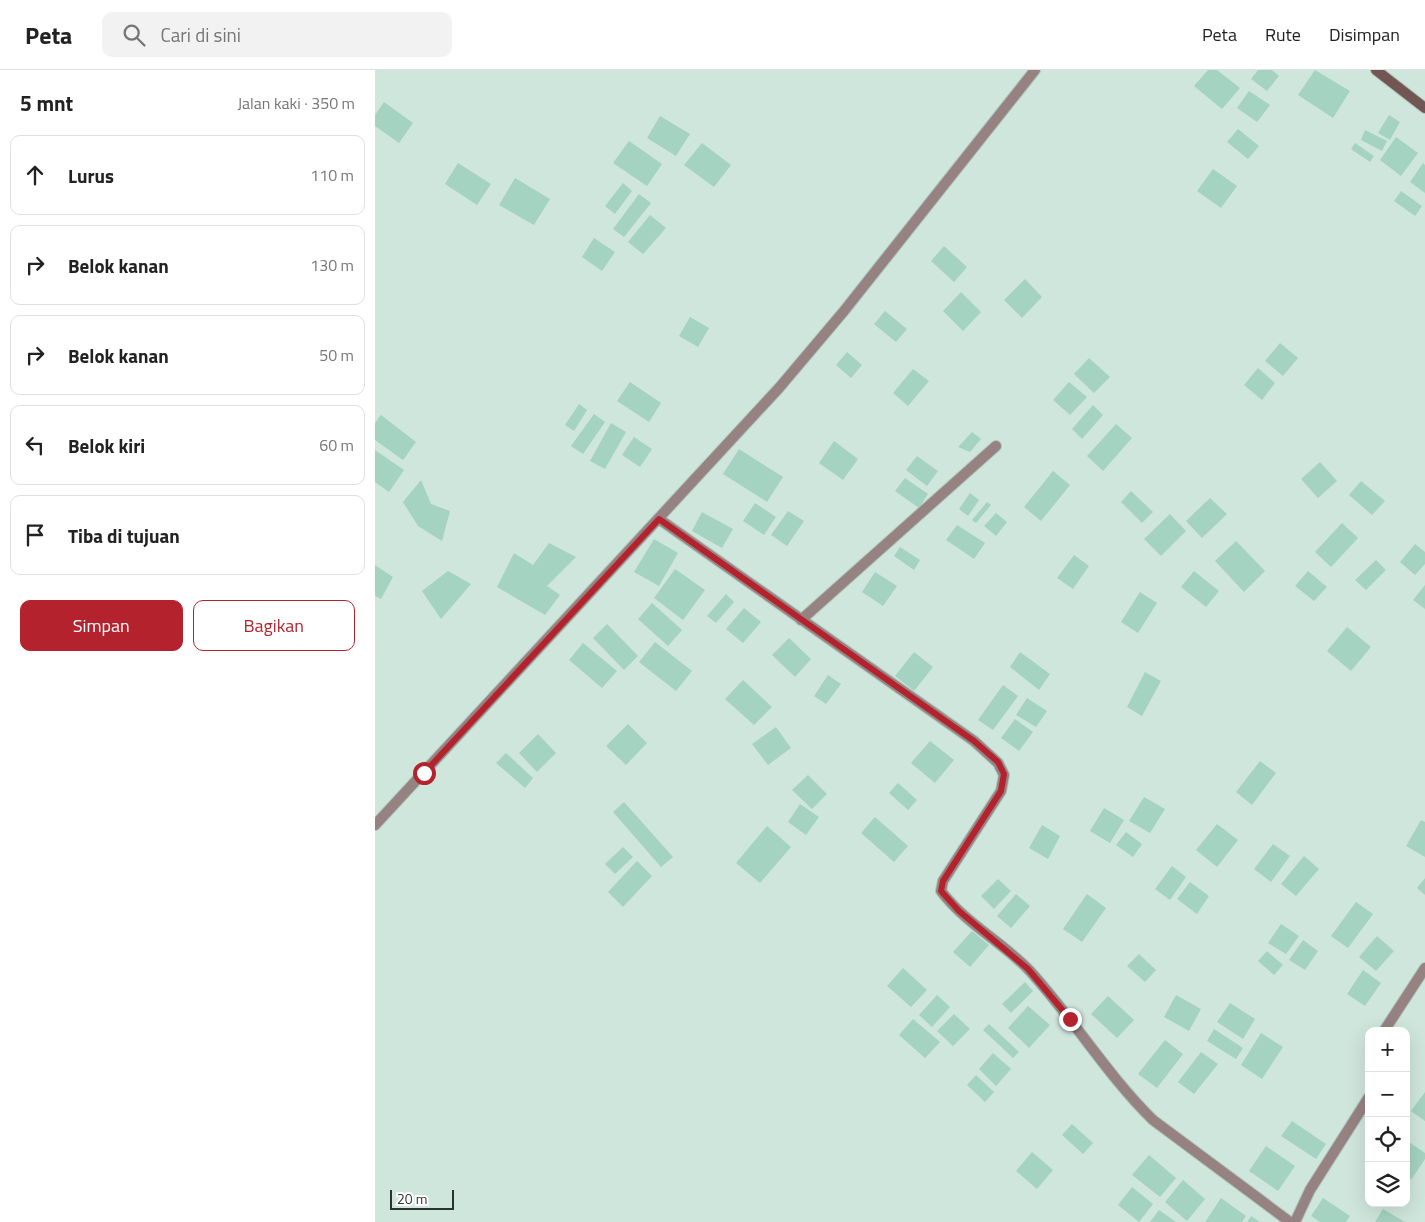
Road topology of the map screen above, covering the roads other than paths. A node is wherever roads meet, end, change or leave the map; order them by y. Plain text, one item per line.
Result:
1 (1035, 70) edge
2 (1376, 70) edge
3 (1425, 108) edge
4 (996, 446) dead end
5 (659, 519) junction
6 (801, 620) junction
7 (375, 825) edge
8 (1425, 968) edge
9 (1387, 1027) edge
10 (1365, 1103) edge
11 (1290, 1222) edge
12 (1295, 1222) edge

1 - 5 street
2 - 3 main road
4 - 6 street
5 - 6 street
5 - 7 street
6 - 11 street
8 - 9 street
10 - 12 street

